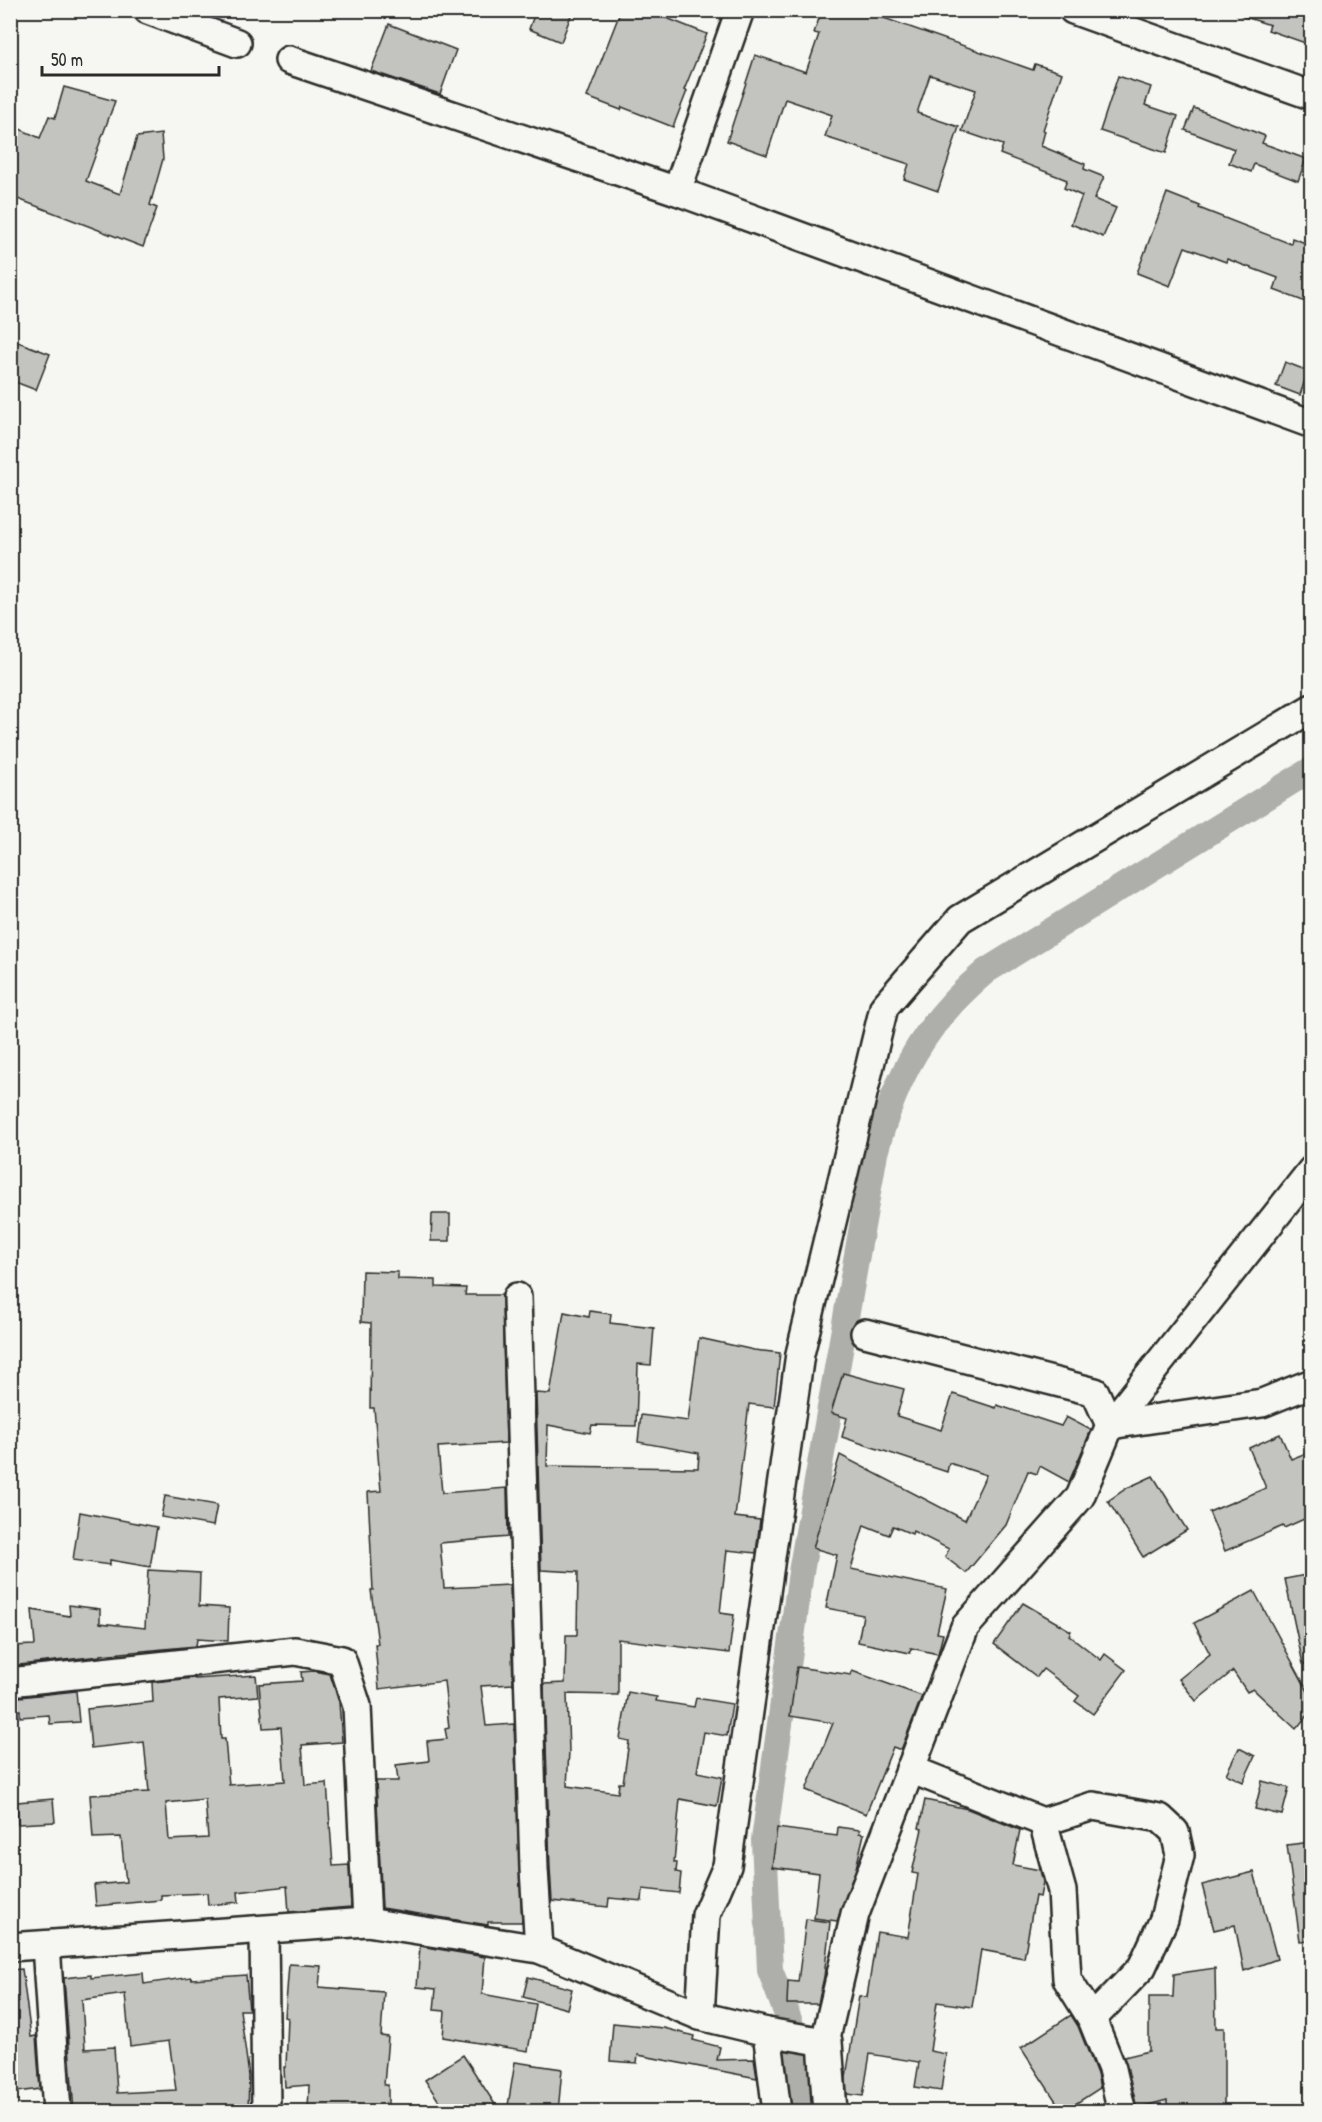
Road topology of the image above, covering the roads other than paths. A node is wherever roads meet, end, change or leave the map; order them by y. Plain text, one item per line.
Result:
1 (148, 10) edge
2 (740, 10) edge
3 (1073, 10) edge
4 (237, 43) dead end
5 (289, 60) dead end
6 (1310, 95) edge
7 (677, 191) junction
8 (1311, 424) edge
9 (1311, 708) edge
10 (1311, 1170) edge
11 (516, 1297) dead end
12 (865, 1333) dead end
13 (1311, 1383) edge
14 (1110, 1425) junction
15 (10, 1682) edge
16 (910, 1769) junction
17 (1043, 1822) junction
18 (367, 1922) junction
19 (264, 1930) junction
20 (46, 1945) junction
21 (10, 1947) edge
22 (539, 1949) junction
23 (700, 2016) junction
24 (1092, 2019) junction
25 (767, 2032) junction
26 (812, 2040) junction
27 (831, 2102) edge
28 (57, 2112) edge
29 (266, 2112) edge
30 (777, 2112) edge
31 (1122, 2112) edge

1 - 4 street
2 - 7 street
3 - 6 street
5 - 7 street
7 - 8 street
9 - 23 street
10 - 14 street
11 - 22 street
12 - 14 street
13 - 14 street
14 - 16 street
15 - 18 street
16 - 17 street
16 - 26 street
17 - 24 street
17 - 24 street
18 - 19 street
18 - 22 street
19 - 20 street
19 - 29 street
20 - 21 street
20 - 28 street
22 - 23 street
23 - 25 street
24 - 31 street
25 - 26 street
25 - 30 street
26 - 27 street

